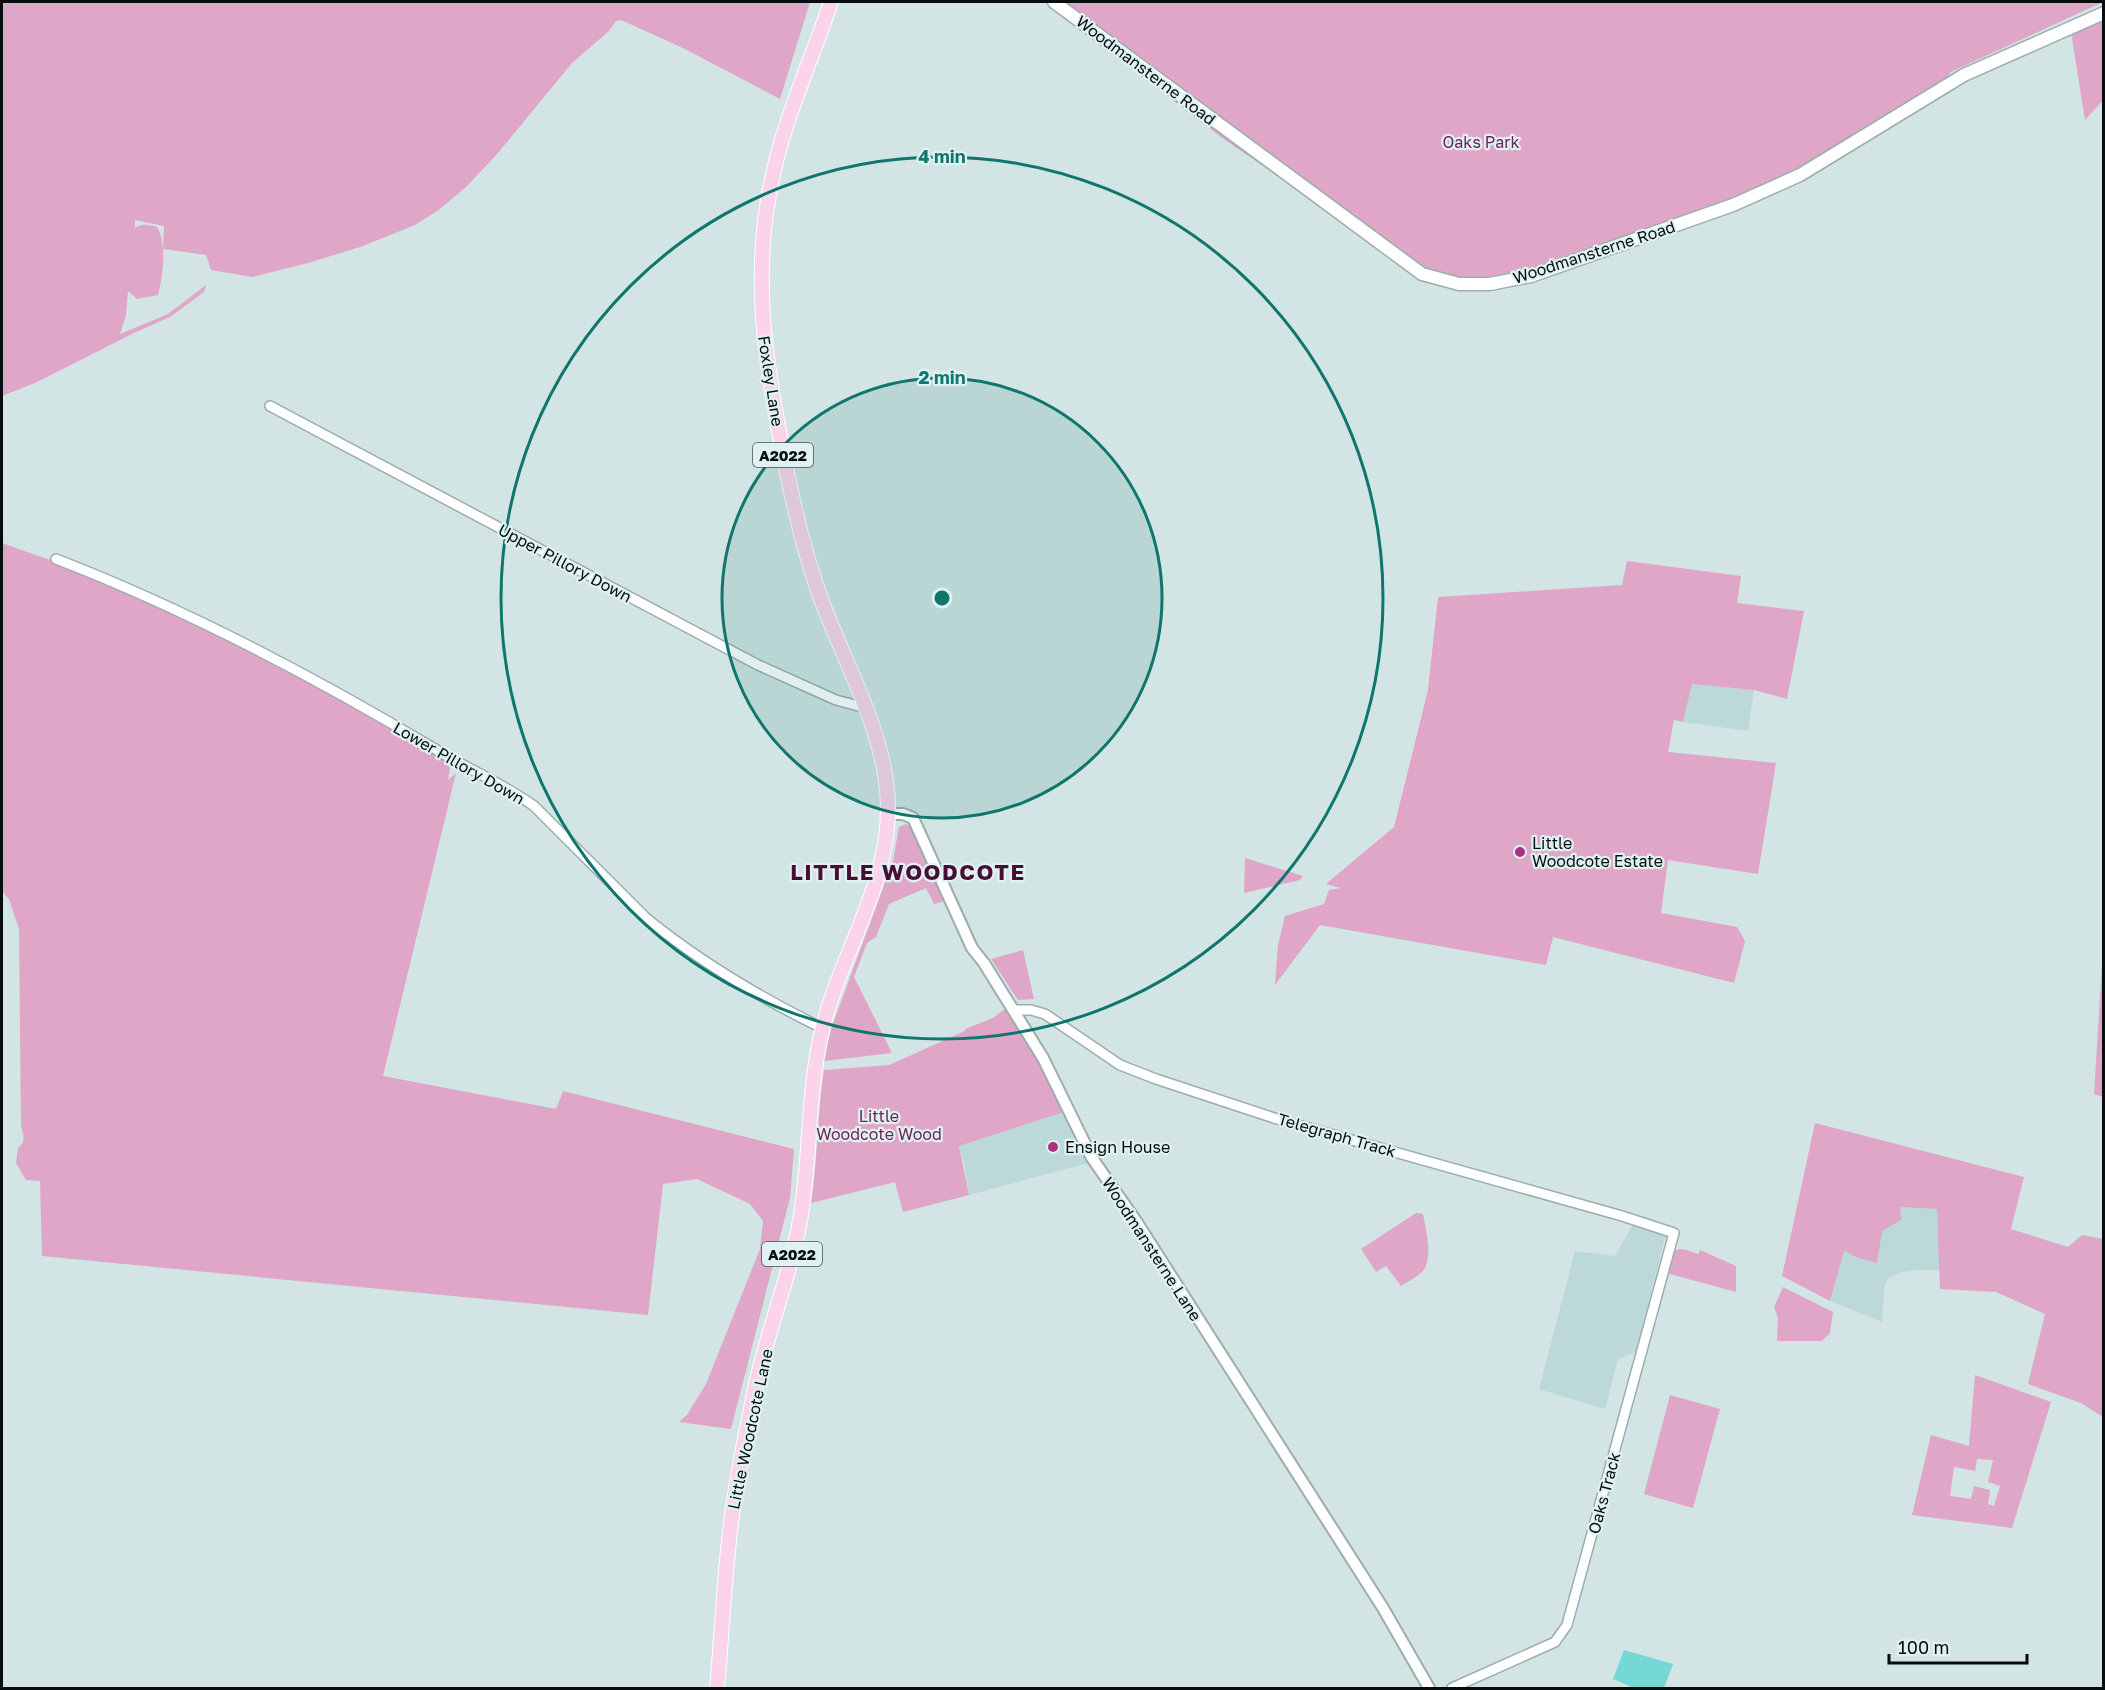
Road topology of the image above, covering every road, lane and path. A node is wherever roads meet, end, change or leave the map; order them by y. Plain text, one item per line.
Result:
1 (831, 2) edge
2 (1054, 2) edge
3 (2103, 13) edge
4 (270, 406) dead end
5 (56, 559) dead end
6 (866, 708) junction
7 (882, 755) joint
8 (888, 814) junction
9 (1013, 1010) junction
10 (822, 1028) junction
11 (1674, 1233) joint
12 (717, 1689) edge
13 (1429, 1689) edge
14 (1452, 1689) edge

1 - 6 main road, Foxley Lane / A2022
2 - 3 main road, Woodmansterne Road
4 - 6 street, Upper Pillory Down
5 - 10 street, Lower Pillory Down
6 - 7 main road, Foxley Lane / A2022
7 - 8 main road, Little Woodcote Lane / A2022
8 - 9 street, Woodmansterne Lane
8 - 10 main road, Little Woodcote Lane / A2022
9 - 11 street, Telegraph Track
9 - 13 street, Woodmansterne Lane
10 - 12 main road, Little Woodcote Lane / A2022
11 - 14 street, Oaks Track

